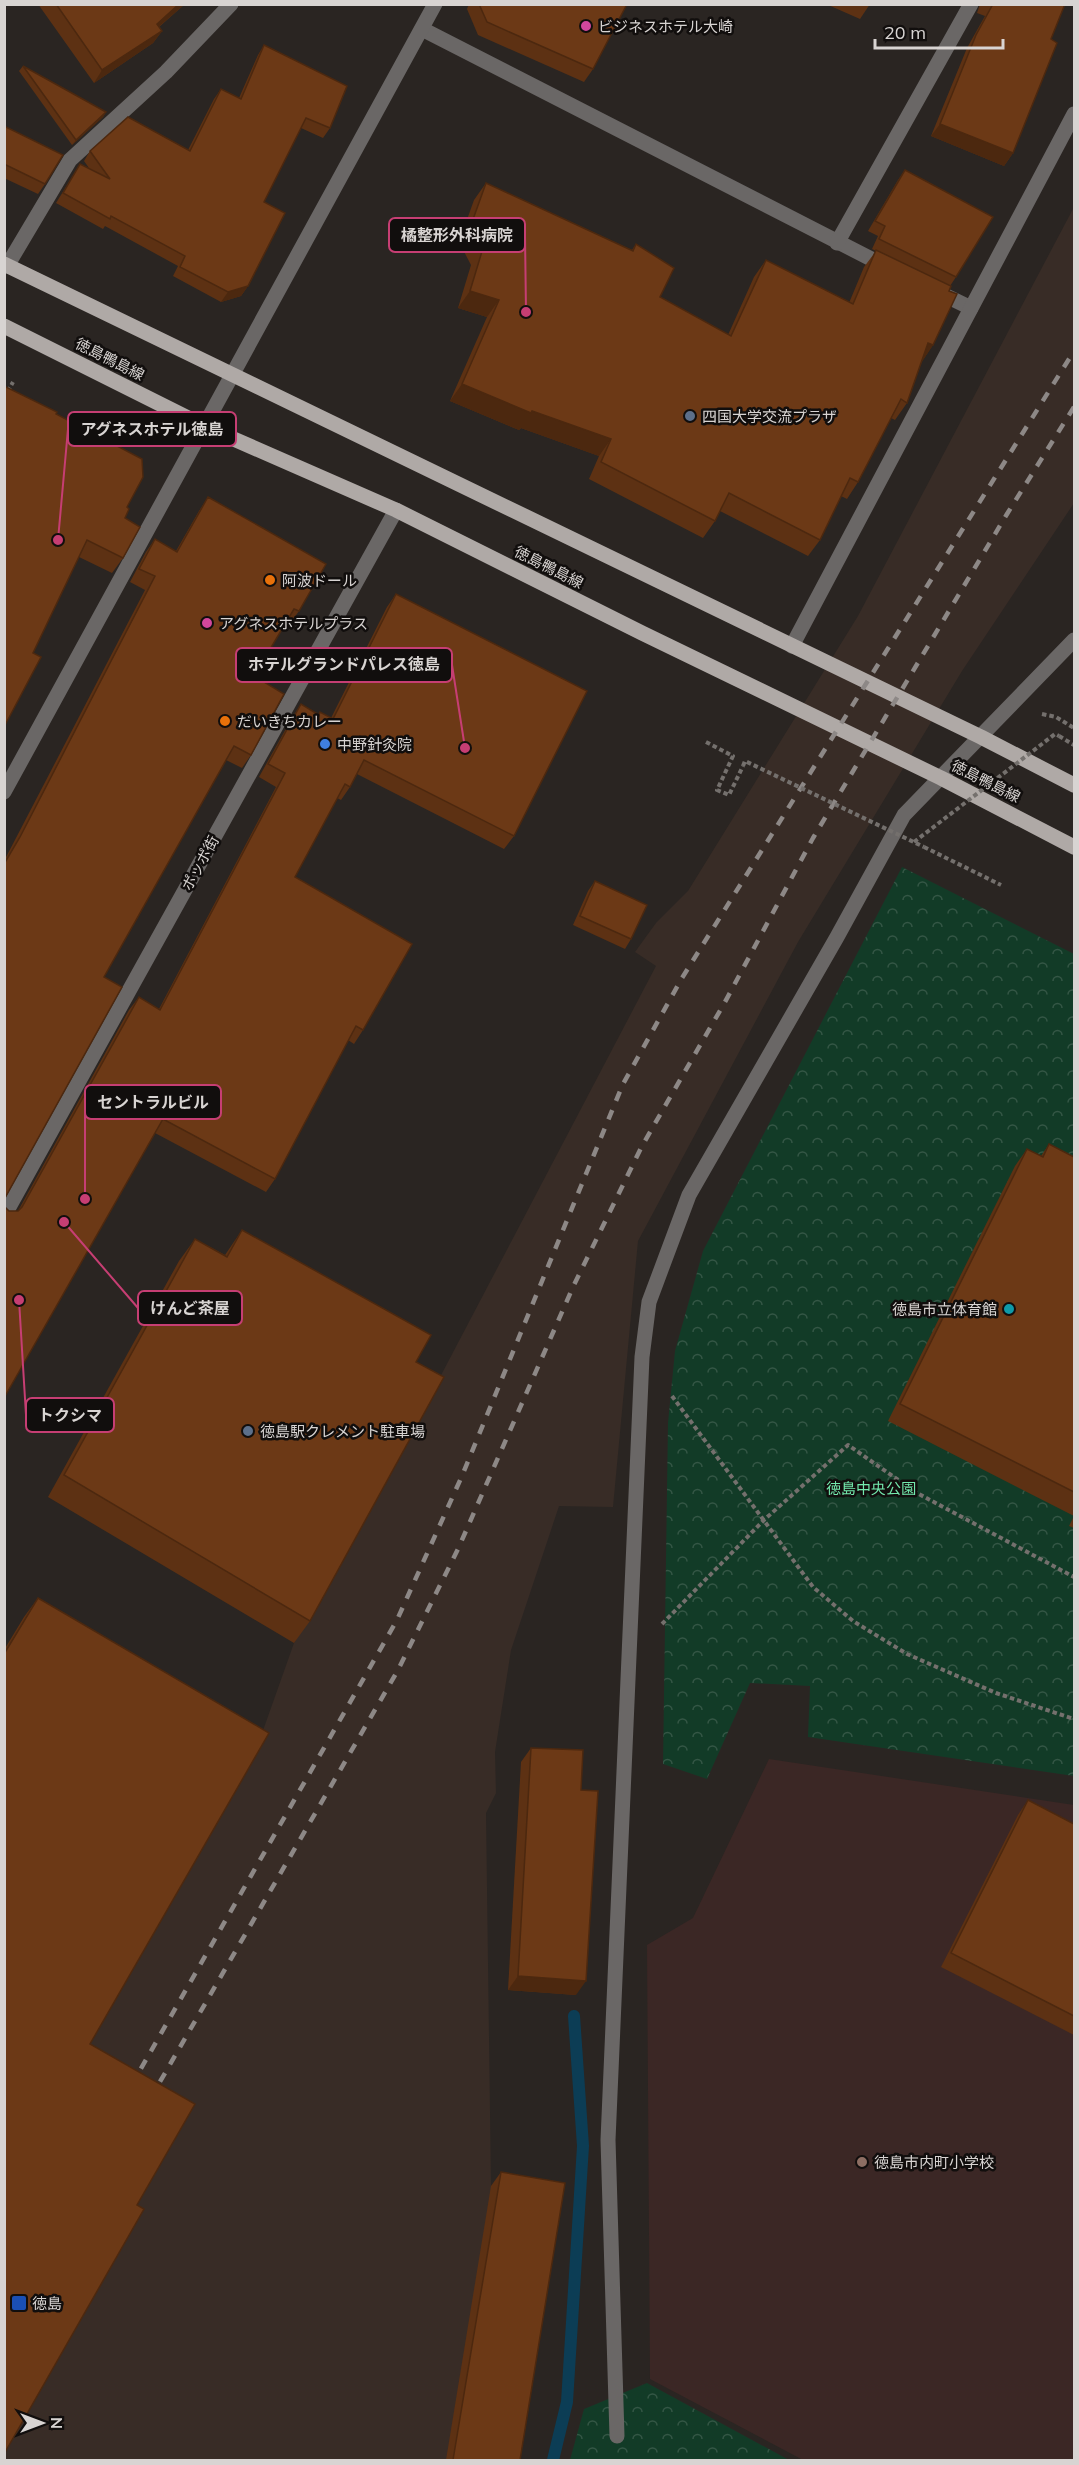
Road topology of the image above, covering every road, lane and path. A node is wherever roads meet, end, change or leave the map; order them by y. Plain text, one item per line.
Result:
1 (231, 4) edge
2 (435, 4) edge
3 (971, 4) edge
4 (422, 29) junction
5 (1074, 114) edge
6 (837, 243) junction
7 (6, 265) edge
8 (899, 273) edge
9 (920, 283) edge
10 (971, 308) junction
11 (4, 326) edge
12 (233, 374) junction
13 (13, 382) dead end
14 (4, 398) edge
15 (204, 426) junction
16 (396, 510) junction
17 (1074, 640) edge
18 (792, 646) junction
19 (1038, 714) dead end
20 (1074, 728) edge
21 (981, 737) junction
22 (706, 742) dead end
23 (1074, 745) edge
24 (941, 778) junction
25 (1074, 785) edge
26 (4, 792) edge
27 (914, 842) junction
28 (1074, 847) edge
29 (1001, 885) dead end
30 (4, 1216) edge
31 (642, 1357) junction
32 (764, 1520) junction
33 (1074, 1577) edge
34 (628, 1659) junction
35 (1074, 1716) edge
36 (618, 2436) dead end

1 - 7 street
2 - 4 street
3 - 6 street
4 - 6 street
4 - 12 street
5 - 10 street
6 - 8 street
7 - 12 main road
9 - 10 street
10 - 18 street
11 - 15 main road, 徳島鴨島線
12 - 15 street
12 - 18 main road
13 - 14 path
15 - 16 main road, 徳島鴨島線
15 - 26 street
16 - 24 main road, 徳島鴨島線
16 - 30 street, ポッポ街
17 - 21 street
18 - 21 main road
19 - 20 path
21 - 24 street
21 - 25 main road
22 - 27 path, bridge
23 - 27 path, bridge
24 - 28 main road, 徳島鴨島線
24 - 31 street
27 - 29 path, bridge
31 - 32 path
31 - 34 street
32 - 33 path
32 - 34 path
32 - 35 path
34 - 36 street

